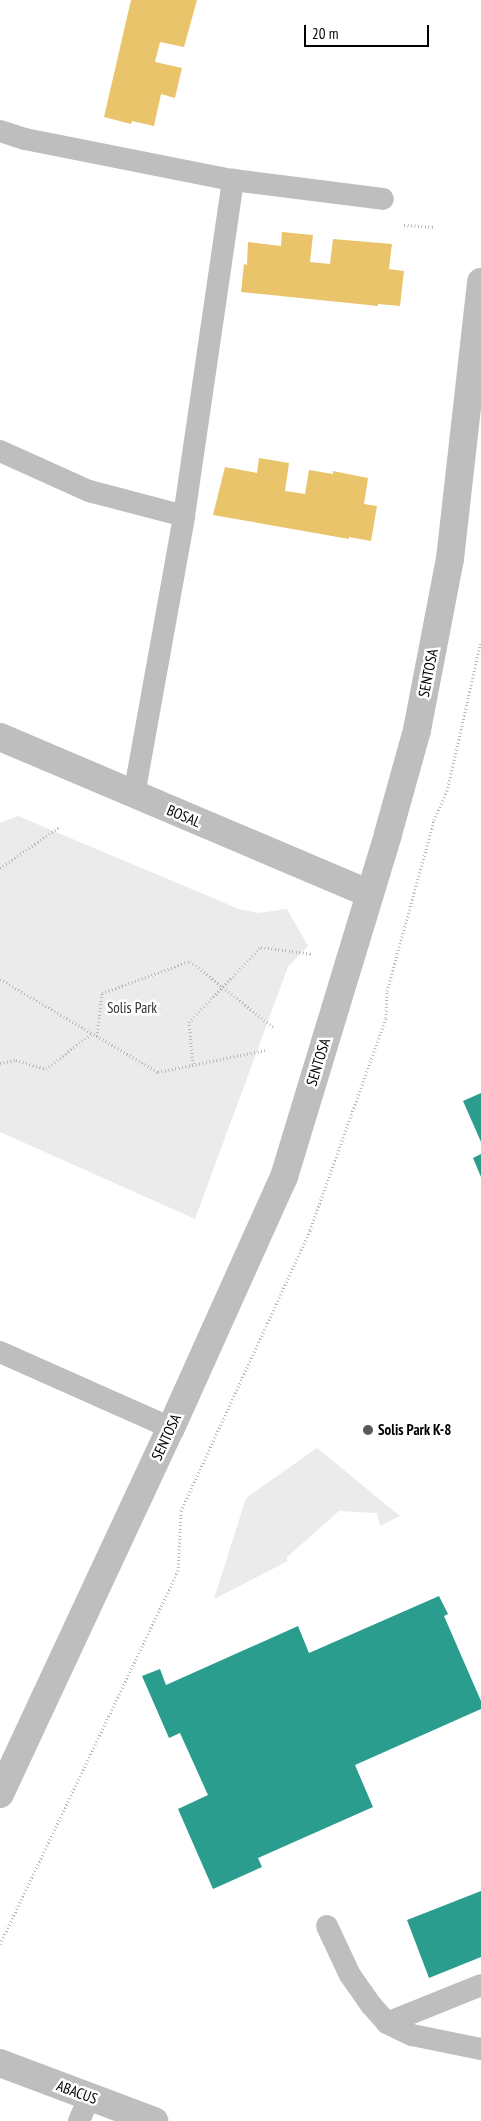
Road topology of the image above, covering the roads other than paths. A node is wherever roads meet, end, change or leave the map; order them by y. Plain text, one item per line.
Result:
1 (0, 131) edge
2 (233, 180) junction
3 (383, 199) dead end
4 (481, 282) edge
5 (0, 451) edge
6 (184, 516) junction
7 (0, 737) edge
8 (134, 795) junction
9 (369, 894) junction
10 (0, 1352) edge
11 (171, 1428) junction
12 (1, 1788) edge
13 (327, 1926) dead end
14 (481, 1985) edge
15 (388, 2023) junction
16 (481, 2049) edge
17 (0, 2064) edge
18 (84, 2109) edge
19 (154, 2121) edge

1 - 2 lane
2 - 3 lane
2 - 6 lane
4 - 9 street, SENTOSA
5 - 6 lane
6 - 8 lane
7 - 8 street, BOSAL
8 - 9 street, BOSAL
9 - 11 street, SENTOSA
10 - 11 lane
11 - 12 street, SENTOSA
13 - 15 lane
14 - 15 lane
15 - 16 lane
17 - 18 street, ABACUS
18 - 19 street, ABACUS

